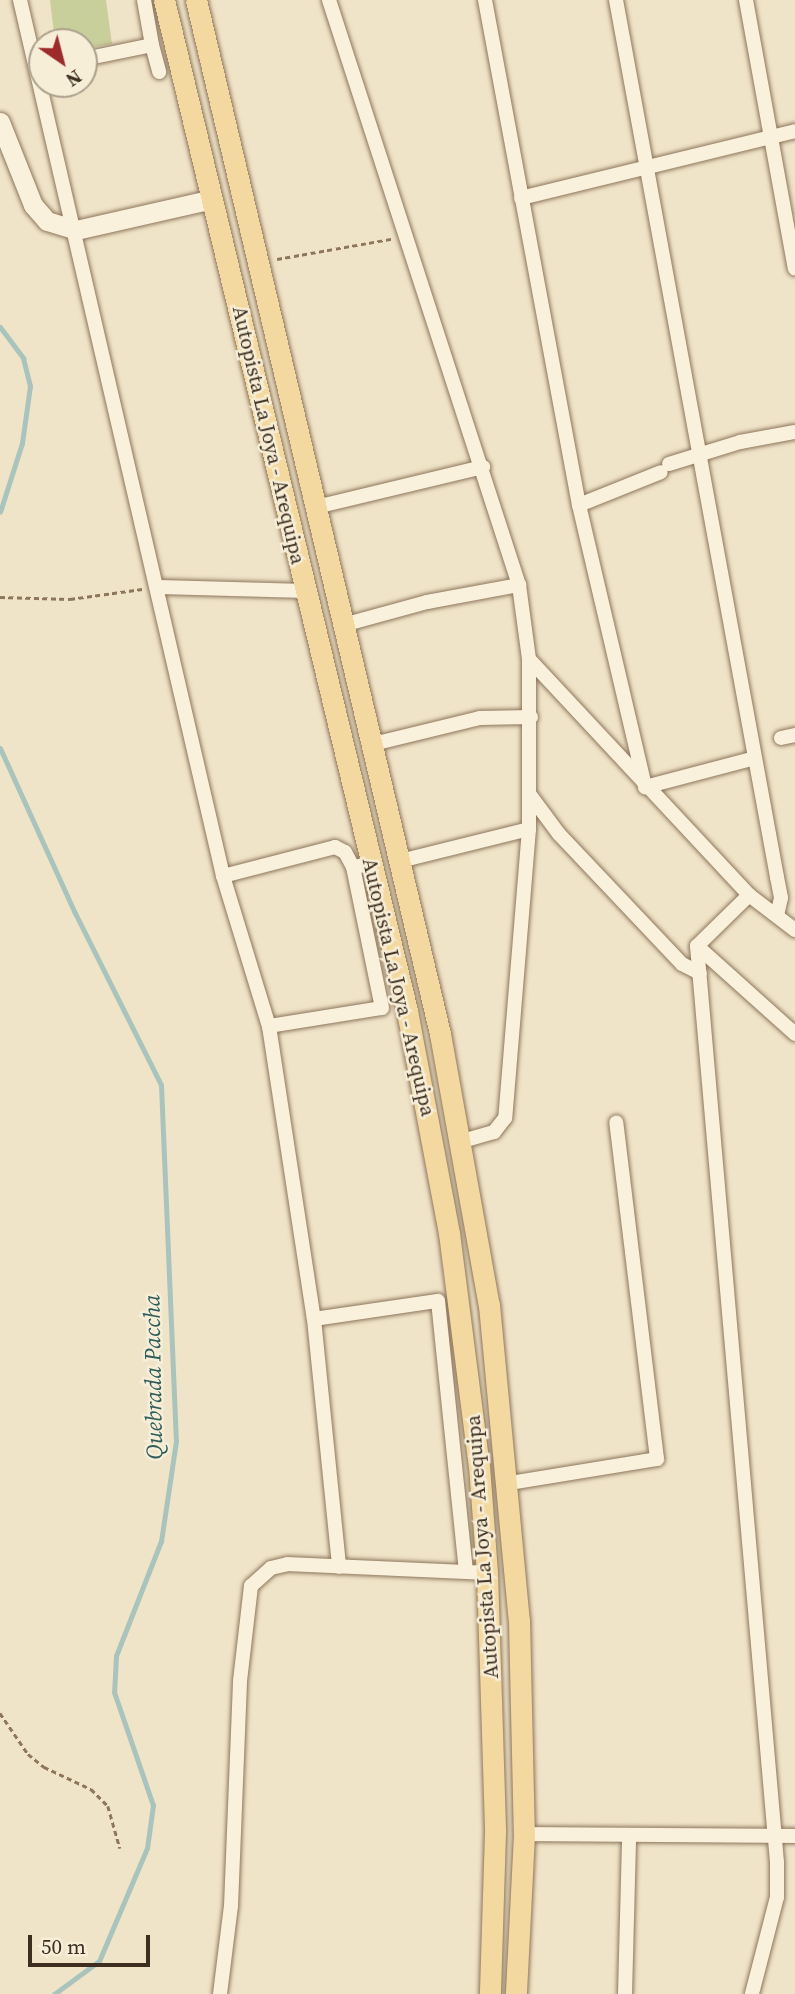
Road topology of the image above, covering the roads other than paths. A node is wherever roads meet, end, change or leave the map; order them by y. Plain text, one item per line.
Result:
1 (20, 0) edge
2 (144, 0) edge
3 (164, 0) edge
4 (196, 0) edge
5 (329, 0) edge
6 (485, 0) edge
7 (616, 0) edge
8 (746, 0) edge
9 (28, 29) edge
10 (152, 45) junction
11 (98, 56) edge
12 (159, 72) dead end
13 (46, 98) edge
14 (0, 122) edge
15 (795, 131) edge
16 (771, 137) junction
17 (648, 165) junction
18 (521, 198) junction
19 (212, 199) junction
20 (76, 230) junction
21 (795, 269) edge
22 (795, 432) edge
23 (699, 453) junction
24 (483, 467) junction
25 (579, 505) junction
26 (316, 508) junction
27 (519, 585) junction
28 (159, 587) junction
29 (306, 591) junction
30 (343, 625) junction
31 (529, 659) junction
32 (531, 717) junction
33 (373, 744) junction
34 (752, 759) junction
35 (645, 787) junction
36 (530, 795) junction
37 (529, 829) junction
38 (400, 861) junction
39 (363, 866) junction
40 (223, 876) junction
41 (749, 895) junction
42 (777, 916) junction
43 (795, 930) edge
44 (697, 946) junction
45 (700, 973) junction
46 (269, 1026) junction
47 (795, 1034) edge
48 (617, 1122) dead end
49 (462, 1141) junction
50 (314, 1319) junction
51 (510, 1483) junction
52 (339, 1567) junction
53 (477, 1572) junction
54 (524, 1834) junction
55 (629, 1836) junction
56 (795, 1836) edge
57 (774, 1838) junction
58 (220, 1994) edge
59 (490, 1994) edge
60 (516, 1994) edge
61 (625, 1994) edge
62 (752, 1994) edge

1 - 9 street
2 - 10 street
3 - 19 main road, Autopista La Joya - Arequipa
4 - 26 main road, Autopista La Joya - Arequipa
5 - 24 street
6 - 18 street
7 - 17 street
8 - 16 street
10 - 11 street
10 - 12 street
13 - 20 street
14 - 20 street
15 - 16 street
16 - 17 street
16 - 21 street
17 - 18 street
17 - 23 street
18 - 25 street
19 - 20 street
19 - 29 main road, Autopista La Joya - Arequipa
20 - 28 street
22 - 23 street
23 - 25 street
23 - 34 street
24 - 26 street
24 - 27 street
25 - 35 street
26 - 30 main road, Autopista La Joya - Arequipa
27 - 30 street
27 - 31 street
28 - 29 street
28 - 40 street
29 - 39 main road, Autopista La Joya - Arequipa
30 - 33 main road, Autopista La Joya - Arequipa
31 - 32 street
31 - 35 street
32 - 33 street
32 - 36 street
33 - 38 main road, Autopista La Joya - Arequipa
34 - 35 street
34 - 42 street
35 - 41 street
36 - 37 street
36 - 45 street
37 - 38 street
37 - 49 street
38 - 49 main road, Autopista La Joya - Arequipa
39 - 40 street
39 - 46 street
39 - 53 main road, Autopista La Joya - Arequipa
40 - 46 street
41 - 42 street
41 - 44 street
42 - 43 street
44 - 45 street
44 - 47 street
45 - 57 street
46 - 50 street
48 - 51 street
49 - 51 main road, Autopista La Joya - Arequipa
50 - 52 street
50 - 53 street
51 - 54 main road, Autopista La Joya - Arequipa
52 - 53 street
52 - 58 street
53 - 59 main road, Autopista La Joya - Arequipa
54 - 55 street
54 - 60 main road, Autopista La Joya - Arequipa
55 - 57 street
55 - 61 street
56 - 57 street
57 - 62 street

